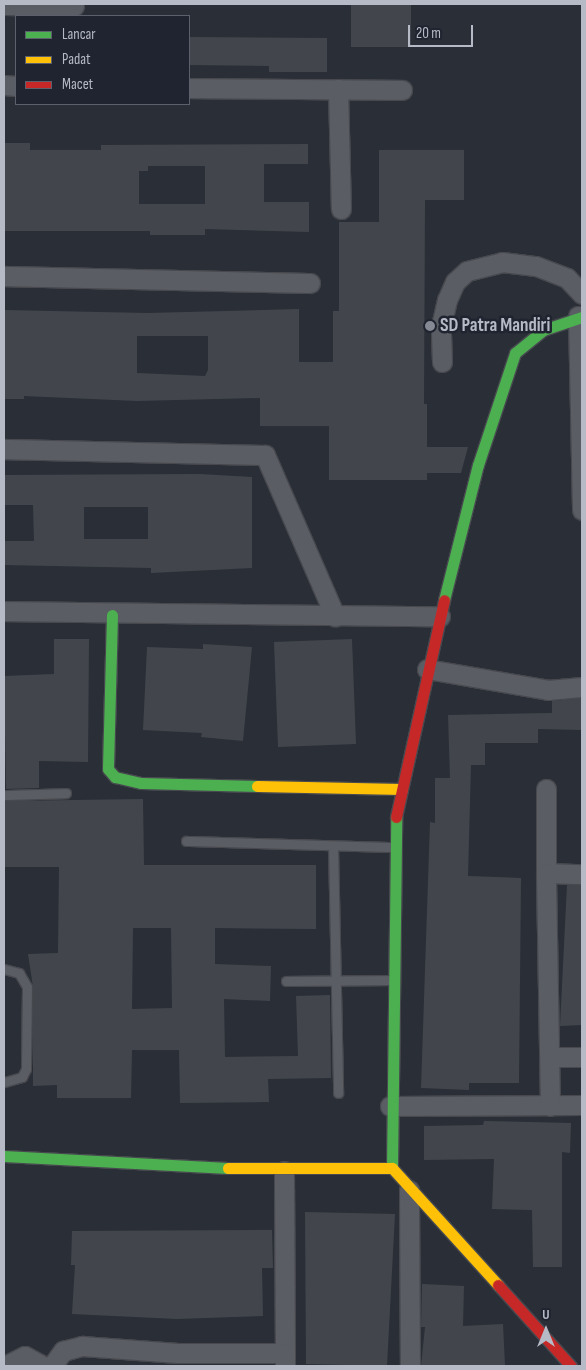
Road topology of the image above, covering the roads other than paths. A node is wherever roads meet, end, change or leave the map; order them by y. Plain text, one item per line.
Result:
1 (4, 5) edge
2 (74, 9) edge
3 (190, 88) edge
4 (338, 88) junction
5 (402, 90) dead end
6 (341, 209) dead end
7 (4, 276) edge
8 (310, 283) dead end
9 (582, 294) edge
10 (580, 316) edge
11 (442, 362) dead end
12 (4, 449) edge
13 (582, 510) edge
14 (4, 612) edge
15 (112, 615) junction
16 (335, 616) junction
17 (440, 616) junction
18 (428, 669) junction
19 (582, 686) edge
20 (402, 789) junction
21 (546, 789) dead end
22 (66, 793) dead end
23 (4, 795) edge
24 (186, 841) dead end
25 (333, 846) junction
26 (394, 847) junction
27 (546, 873) junction
28 (582, 874) edge
29 (4, 970) edge
30 (336, 980) junction
31 (393, 980) junction
32 (286, 981) dead end
33 (550, 1057) junction
34 (582, 1057) edge
35 (4, 1082) edge
36 (338, 1093) dead end
37 (582, 1105) edge
38 (390, 1106) junction
39 (550, 1106) junction
40 (4, 1156) edge
41 (392, 1168) junction
42 (284, 1171) junction
43 (409, 1190) junction
44 (178, 1360) edge
45 (285, 1360) edge
46 (5, 1366) edge
47 (43, 1366) edge
48 (52, 1366) edge
49 (410, 1366) edge
50 (571, 1366) edge

1 - 2 street
3 - 4 street
4 - 5 street
4 - 6 street
7 - 8 street
9 - 11 street
10 - 13 street
10 - 17 street
12 - 16 street
14 - 15 street
15 - 16 street
15 - 20 street
16 - 17 street
17 - 18 street
18 - 19 street
18 - 20 street
20 - 26 street
21 - 27 street
22 - 23 lane
24 - 25 lane
25 - 26 lane
25 - 30 lane
26 - 31 street
27 - 28 street
27 - 33 street
29 - 35 lane
30 - 31 lane
30 - 32 lane
30 - 36 lane
31 - 38 street
33 - 34 street
33 - 39 street
37 - 39 street
38 - 39 street
38 - 41 street
40 - 42 street
41 - 42 street
41 - 43 street
42 - 45 street
43 - 49 street
43 - 50 street
44 - 45 street
44 - 48 street
46 - 47 street

